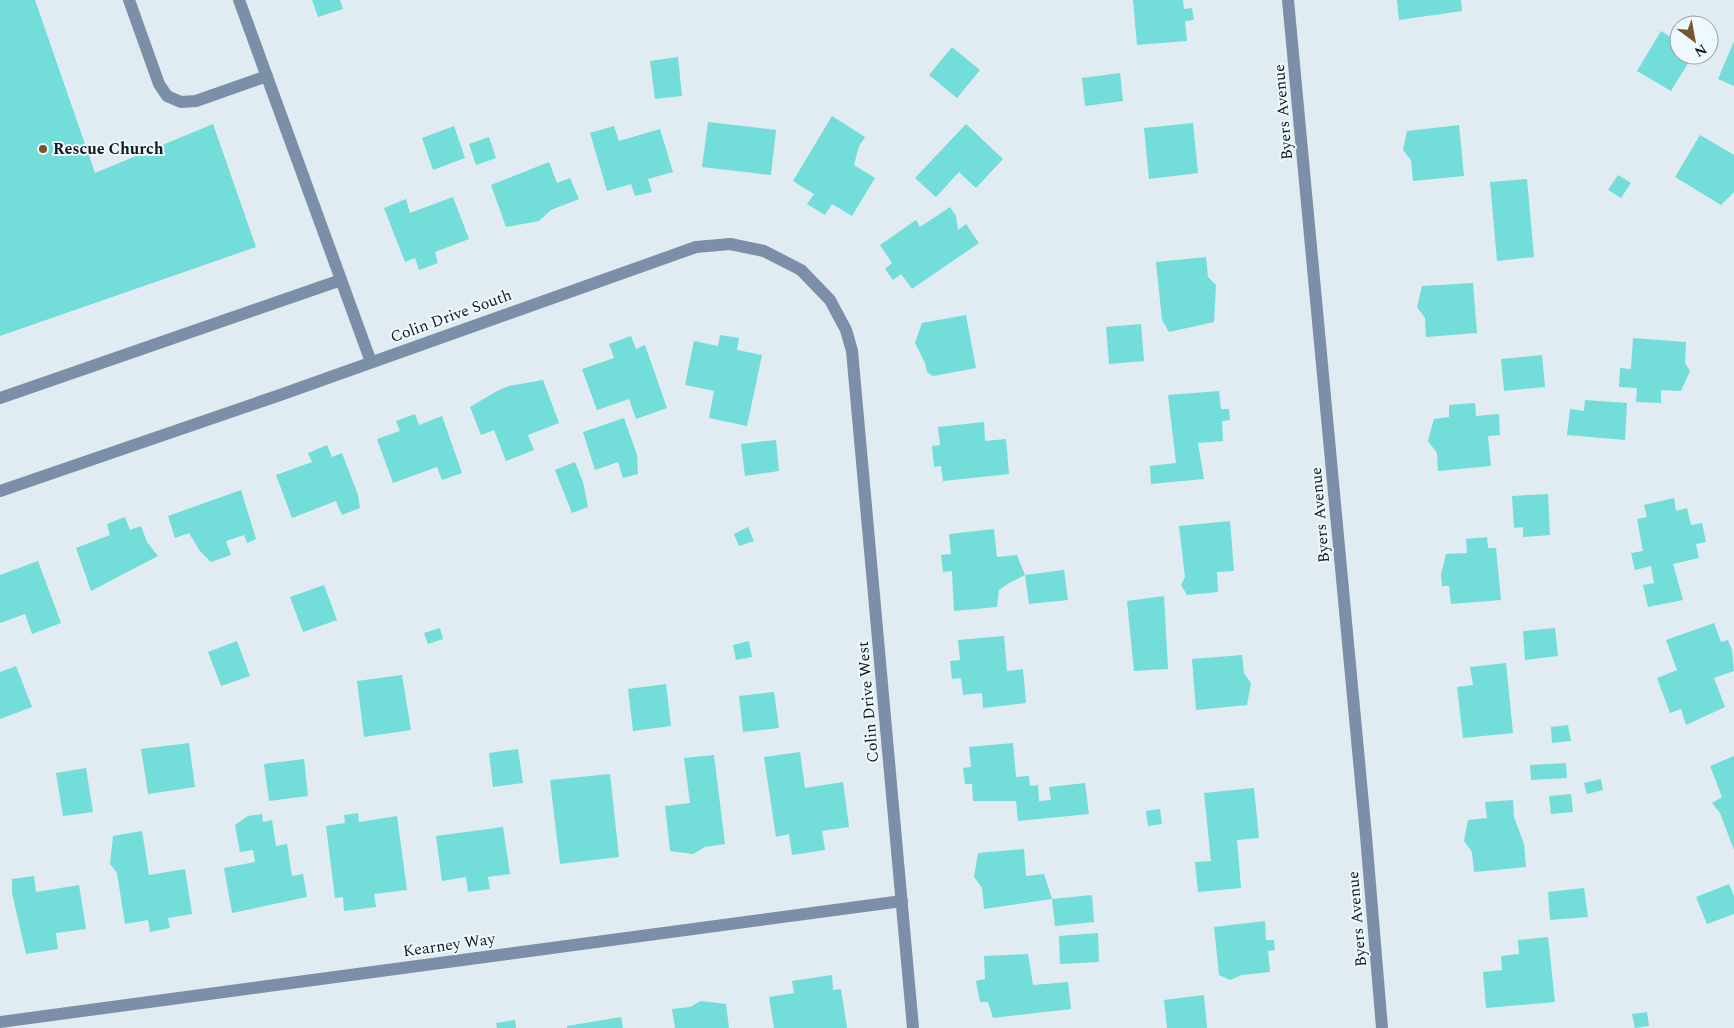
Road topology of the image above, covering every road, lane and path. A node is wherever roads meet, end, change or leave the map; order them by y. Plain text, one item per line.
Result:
1 (129, 0) edge
2 (239, 0) edge
3 (1288, 0) edge
4 (267, 76) junction
5 (341, 280) junction
6 (371, 362) junction
7 (854, 372) joint
8 (0, 398) edge
9 (0, 491) edge
10 (902, 901) junction
11 (0, 1022) edge
12 (914, 1028) edge
13 (1382, 1028) edge

1 - 4 street
2 - 4 street
3 - 13 street, Byers Avenue
4 - 5 street
5 - 6 street
5 - 8 street
6 - 7 street, Colin Drive South
6 - 9 street, Colin Drive South
7 - 10 street, Colin Drive West
10 - 11 street, Kearney Way
10 - 12 street, Colin Drive West

